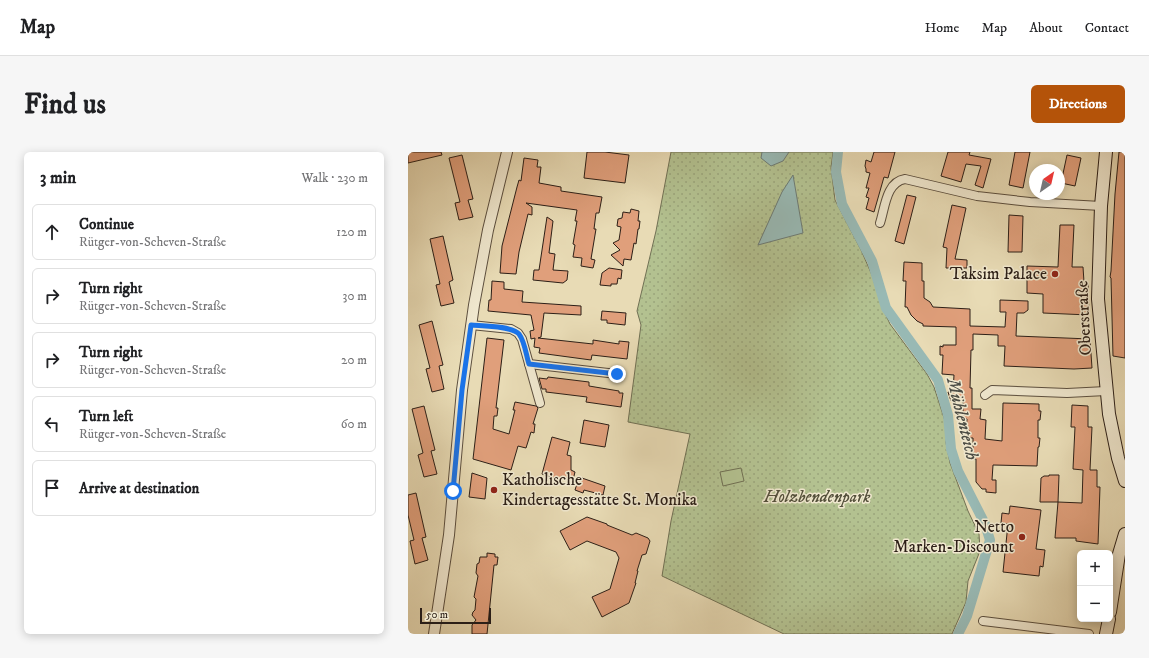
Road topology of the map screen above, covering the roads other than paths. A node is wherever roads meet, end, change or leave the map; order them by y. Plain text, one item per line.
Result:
1 (507, 152) edge
2 (1106, 152) edge
3 (1101, 206) junction
4 (880, 223) dead end
5 (471, 325) junction
6 (529, 364) junction
7 (617, 374) dead end
8 (1106, 391) junction
9 (984, 395) dead end
10 (540, 403) dead end
11 (1125, 481) edge
12 (1125, 534) edge
13 (1113, 593) edge
14 (984, 621) dead end
15 (1108, 622) edge
16 (434, 634) edge
17 (1089, 634) edge
18 (1106, 634) edge

1 - 5 street
2 - 3 main road, Oberstraße
3 - 4 street
3 - 8 main road, Oberstraße
5 - 6 street
5 - 16 street
6 - 7 street
6 - 10 street
8 - 9 street
8 - 11 main road, Oberstraße
12 - 13 main road
14 - 17 street
15 - 18 main road

